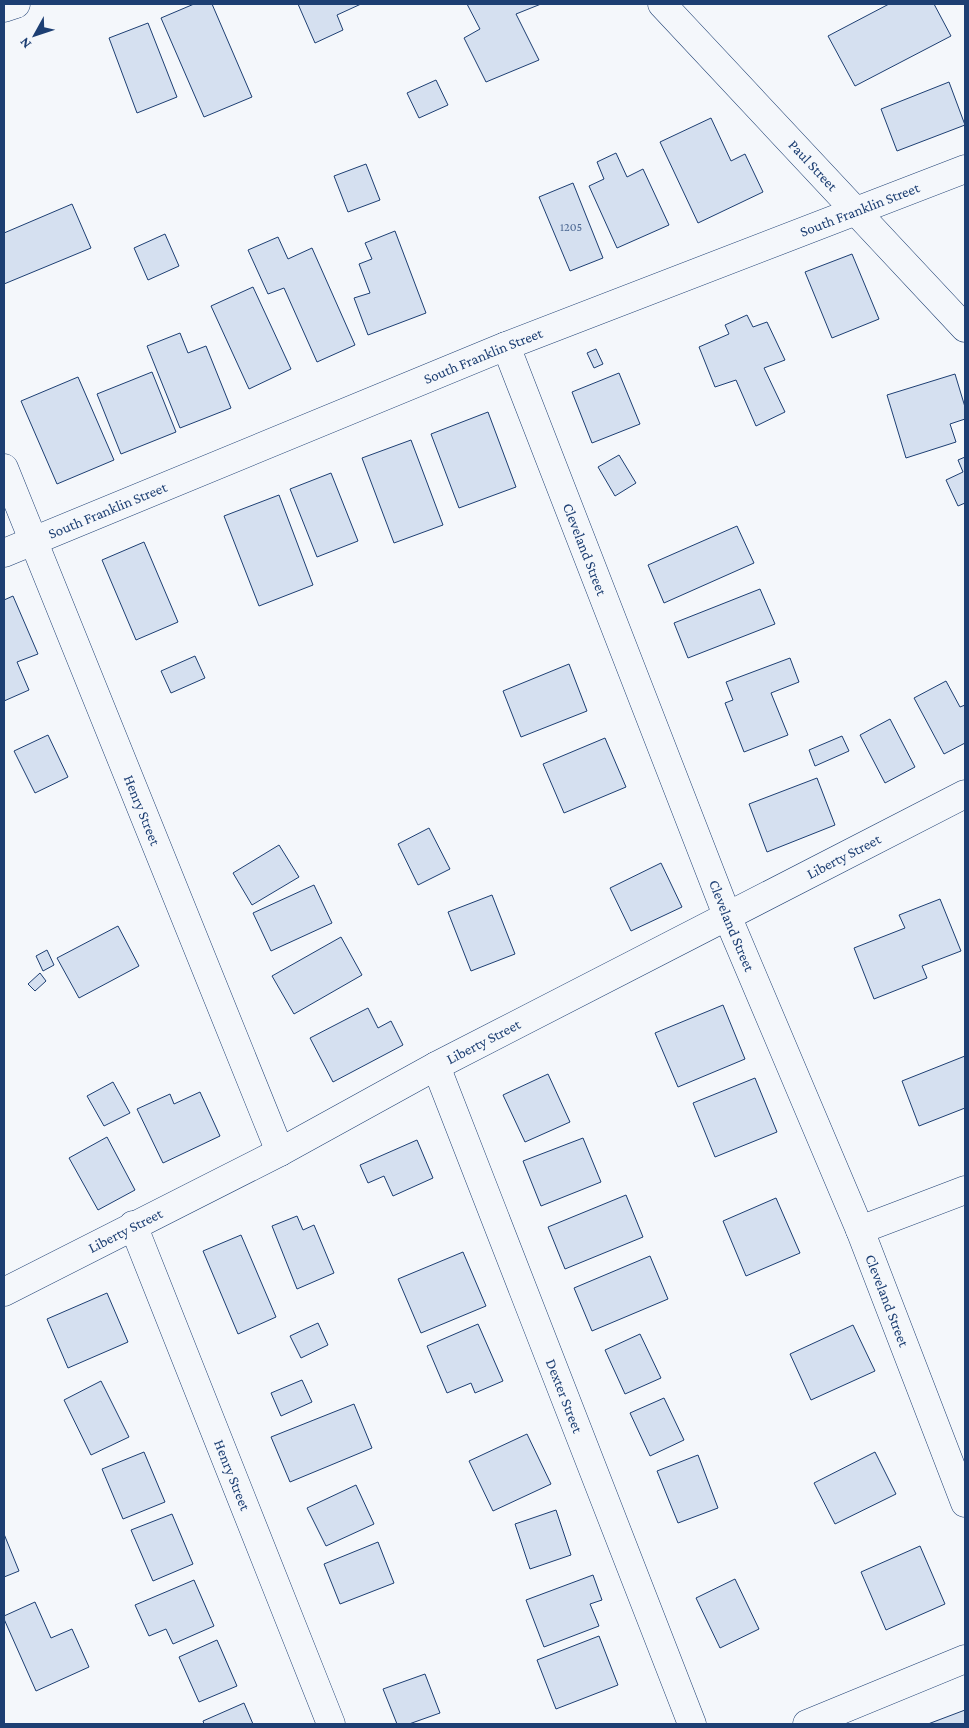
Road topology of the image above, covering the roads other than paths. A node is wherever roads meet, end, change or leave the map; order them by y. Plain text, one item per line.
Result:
1 (16, 4) edge
2 (662, 4) edge
3 (4, 8) edge
4 (965, 169) edge
5 (856, 212) junction
6 (965, 328) edge
7 (506, 346) junction
8 (4, 468) edge
9 (32, 542) junction
10 (4, 553) edge
11 (965, 794) edge
12 (728, 918) junction
13 (436, 1066) junction
14 (280, 1152) junction
15 (965, 1190) edge
16 (133, 1225) junction
17 (860, 1230) junction
18 (4, 1292) edge
19 (965, 1503) edge
20 (965, 1659) edge
21 (331, 1724) edge
22 (692, 1724) edge
23 (807, 1724) edge

1 - 3 street
2 - 5 street, Paul Street
4 - 5 street, South Franklin Street
5 - 6 street, Paul Street
5 - 7 street, South Franklin Street
7 - 9 street, South Franklin Street
7 - 12 street, Cleveland Street
8 - 9 street, Henry Street
9 - 10 street, South Franklin Street
9 - 14 street, Henry Street
11 - 12 street, Liberty Street
12 - 13 street, Liberty Street
12 - 17 street, Cleveland Street
13 - 14 street, Liberty Street
13 - 22 street, Dexter Street
14 - 16 street, Liberty Street
15 - 17 street
16 - 18 street, Liberty Street
16 - 21 street, Henry Street
17 - 19 street, Cleveland Street
20 - 23 street

